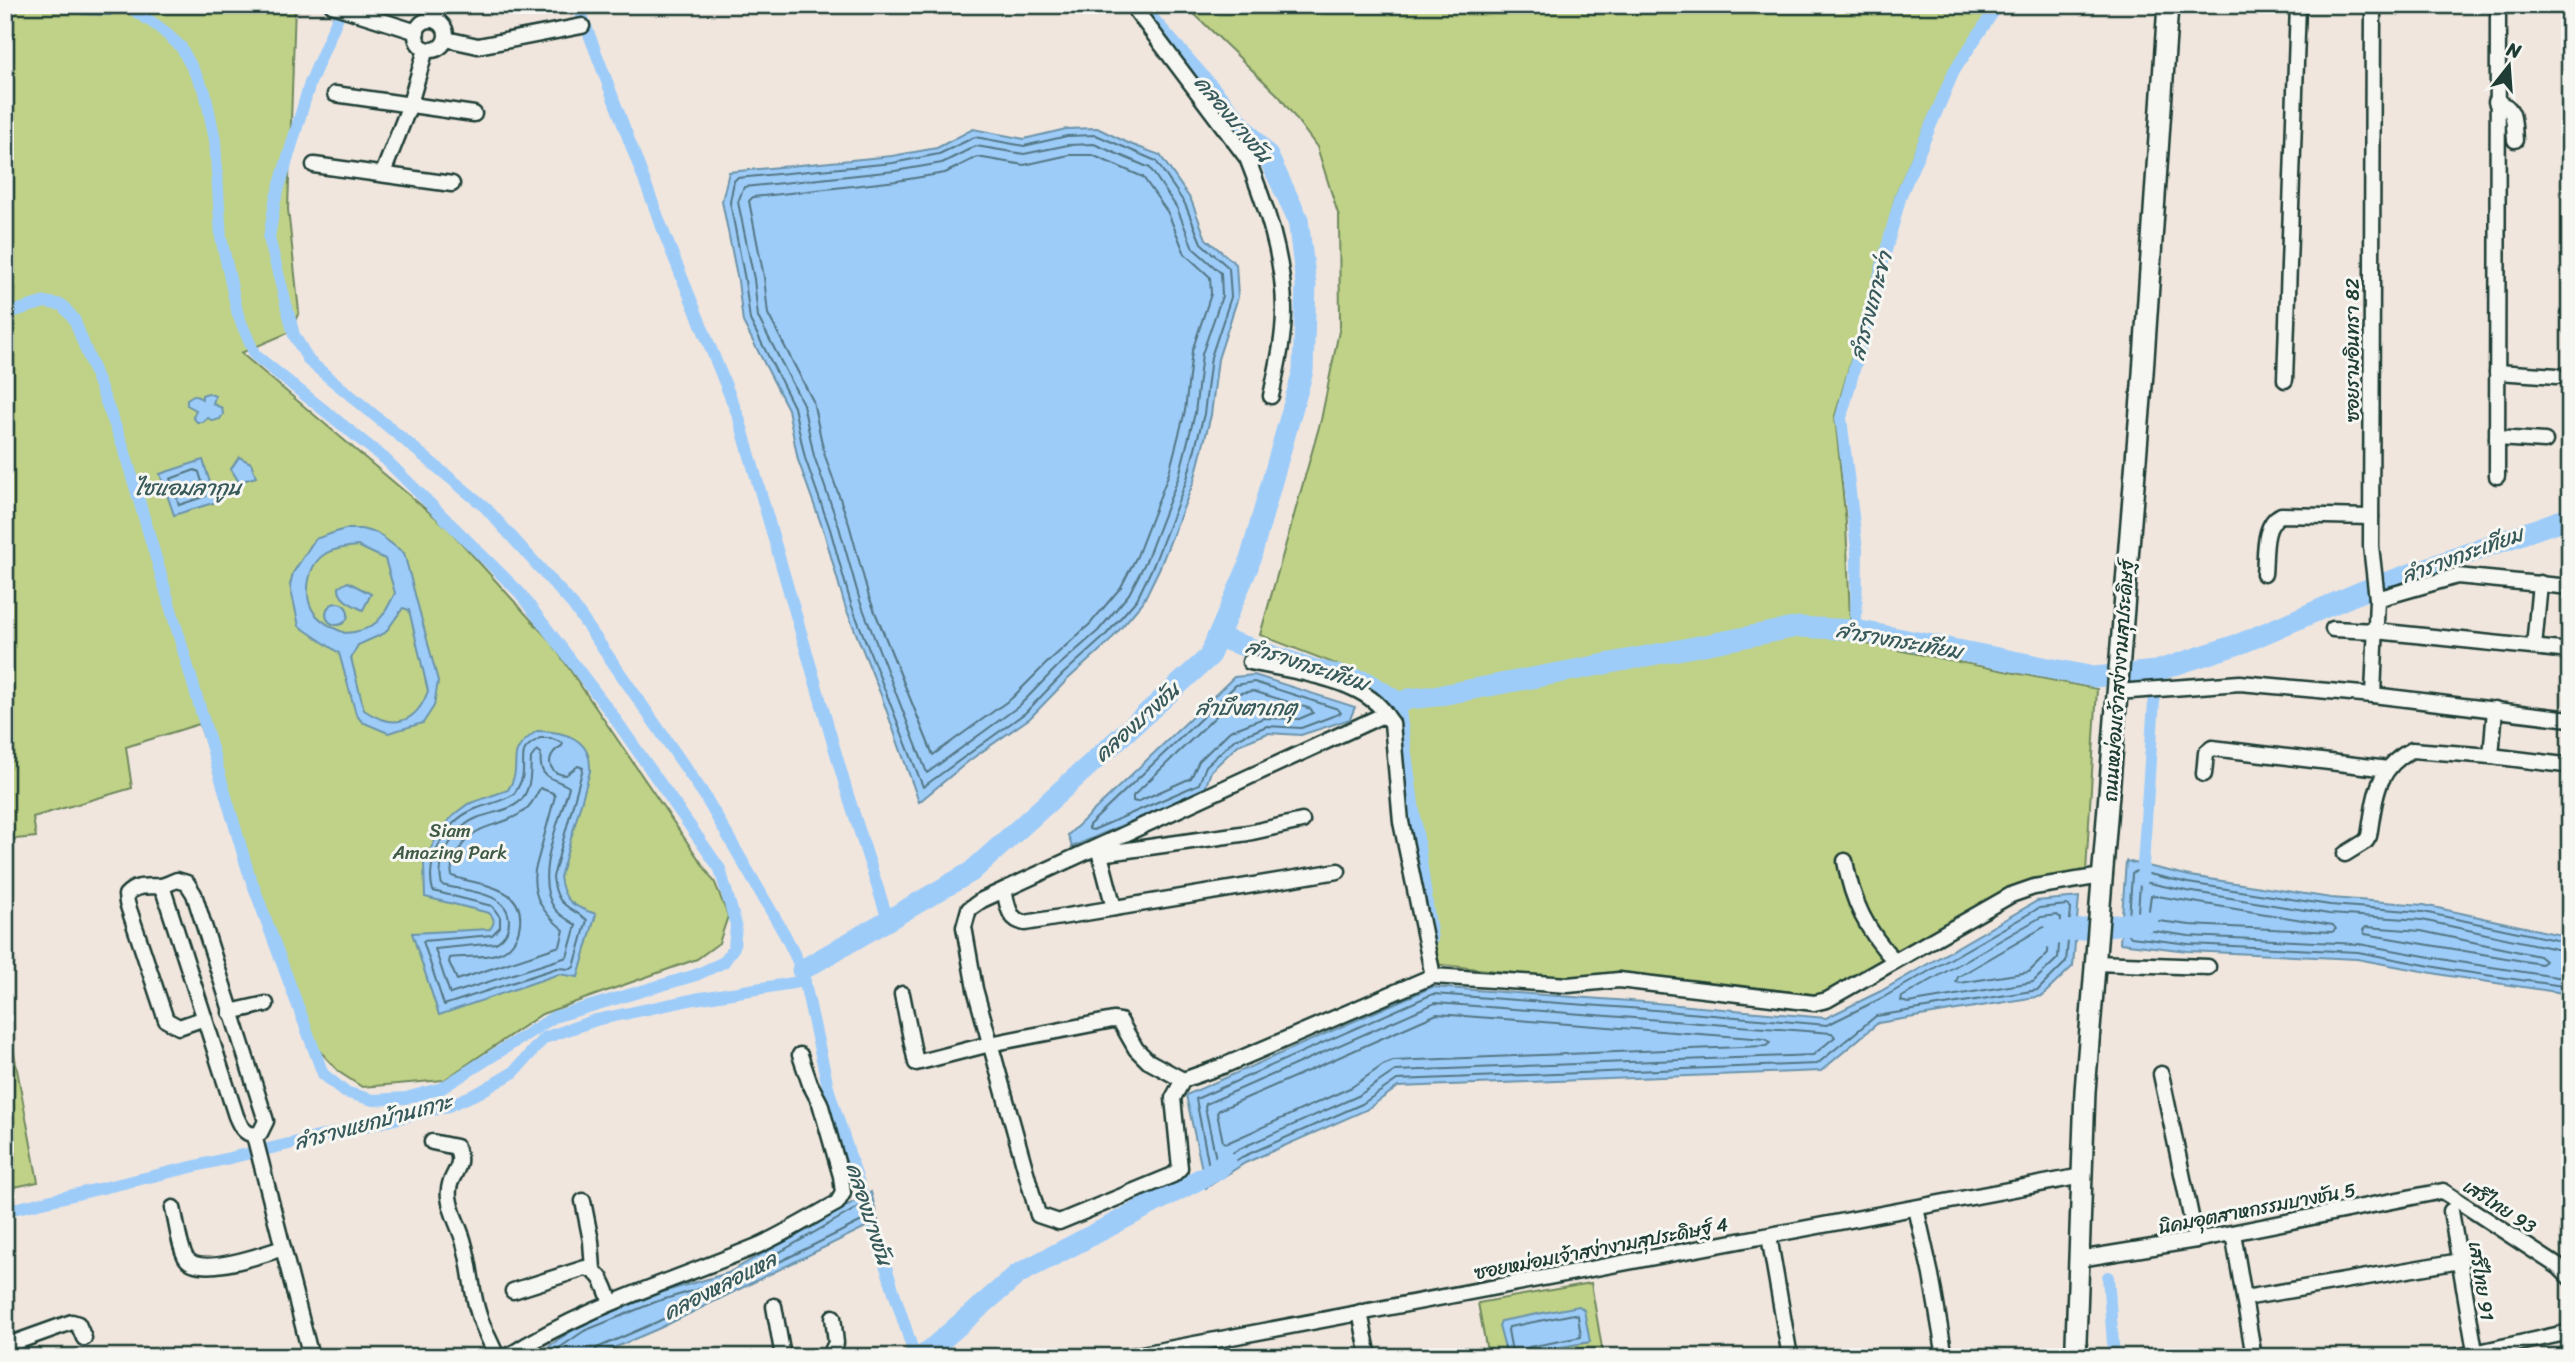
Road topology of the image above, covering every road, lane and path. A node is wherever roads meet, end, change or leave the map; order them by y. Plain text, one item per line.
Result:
1 (332, 5) edge
2 (439, 5) edge
3 (1132, 5) edge
4 (2168, 5) edge
5 (2298, 5) edge
6 (2373, 5) edge
7 (2498, 5) edge
8 (435, 20) junction
9 (583, 26) dead end
10 (417, 32) junction
11 (446, 39) junction
12 (426, 49) junction
13 (335, 94) dead end
14 (2496, 102) junction
15 (410, 105) junction
16 (474, 114) dead end
17 (2515, 140) dead end
18 (314, 165) dead end
19 (383, 173) junction
20 (452, 184) dead end
21 (2497, 372) junction
22 (2557, 376) dead end
23 (2285, 380) dead end
24 (1271, 396) dead end
25 (2497, 438) junction
26 (2545, 441) dead end
27 (2497, 476) dead end
28 (2371, 517) junction
29 (2264, 574) dead end
30 (2540, 583) junction
31 (2570, 587) edge
32 (2377, 599) junction
33 (2333, 629) dead end
34 (2376, 631) junction
35 (2533, 647) junction
36 (2570, 651) edge
37 (1250, 662) dead end
38 (2117, 688) junction
39 (2373, 695) junction
40 (2495, 709) junction
41 (1388, 718) junction
42 (2570, 719) edge
43 (2491, 755) junction
44 (2565, 765) dead end
45 (2388, 769) junction
46 (2204, 774) dead end
47 (1302, 821) dead end
48 (1099, 850) junction
49 (2345, 854) dead end
50 (1845, 861) dead end
51 (1338, 871) dead end
52 (2102, 884) junction
53 (162, 886) junction
54 (1004, 890) junction
55 (1114, 908) junction
56 (2095, 959) junction
57 (1895, 961) junction
58 (2208, 967) dead end
59 (1433, 976) junction
60 (902, 995) dead end
61 (266, 1004) dead end
62 (230, 1012) junction
63 (205, 1018) junction
64 (990, 1044) junction
65 (800, 1055) dead end
66 (2161, 1074) dead end
67 (1183, 1080) junction
68 (255, 1140) junction
69 (432, 1142) dead end
70 (2082, 1176) junction
71 (2443, 1192) joint
72 (583, 1201) dead end
73 (173, 1208) dead end
74 (1916, 1208) junction
75 (2451, 1211) dead end
76 (2232, 1233) junction
77 (1769, 1236) junction
78 (2196, 1240) junction
79 (283, 1248) junction
80 (2079, 1259) junction
81 (2460, 1261) junction
82 (593, 1269) junction
83 (2570, 1278) edge
84 (513, 1291) dead end
85 (2245, 1298) junction
86 (611, 1302) junction
87 (774, 1306) dead end
88 (1360, 1312) junction
89 (833, 1317) dead end
90 (2570, 1332) edge
91 (84, 1338) dead end
92 (5, 1346) edge
93 (1147, 1355) edge
94 (2475, 1355) edge
95 (308, 1356) edge
96 (497, 1357) edge
97 (507, 1357) edge
98 (783, 1357) edge
99 (829, 1357) edge
100 (1126, 1357) edge
101 (1369, 1357) edge
102 (1790, 1357) edge
103 (1945, 1357) edge
104 (2078, 1357) edge
105 (2254, 1357) edge
106 (2456, 1357) edge

1 - 10 street
2 - 8 street
3 - 24 street
4 - 38 street, ถนนหม่อมเจ้าสง่างามสุประดิษฐ์
5 - 23 street
6 - 28 street, ซอยรามอินทรา 82
7 - 14 street
8 - 10 street
8 - 11 street
9 - 11 street
10 - 12 street
11 - 12 street
12 - 15 street
13 - 15 street
14 - 17 street
14 - 21 street
15 - 16 street
15 - 19 street
18 - 19 street
19 - 20 street
21 - 22 street
21 - 25 street
25 - 26 street
25 - 27 street
28 - 29 street
28 - 32 street, ซอยรามอินทรา 82
30 - 31 street
30 - 32 street
30 - 35 street
32 - 34 street, ซอยรามอินทรา 82
33 - 34 street
34 - 35 street
34 - 39 street, ซอยรามอินทรา 82
35 - 36 street
37 - 41 street
38 - 39 street
38 - 52 street, ถนนหม่อมเจ้าสง่างามสุประดิษฐ์
39 - 40 street
40 - 42 street
40 - 43 street
41 - 48 street
41 - 59 street
43 - 44 street
43 - 45 street
45 - 46 street
45 - 49 street
47 - 48 street
48 - 54 street
48 - 55 street
50 - 57 street
51 - 55 street
52 - 56 street, ถนนหม่อมเจ้าสง่างามสุประดิษฐ์
52 - 57 street
53 - 62 street
53 - 63 street
53 - 63 street
54 - 55 street
54 - 64 street
56 - 58 street
56 - 70 street, ถนนหม่อมเจ้าสง่างามสุประดิษฐ์
57 - 59 street
59 - 67 street
60 - 64 street
61 - 62 street
62 - 68 street
63 - 68 street
64 - 67 street
64 - 67 street
65 - 86 street
66 - 78 street
68 - 79 street
69 - 96 street
70 - 74 street, ซอยหม่อมเจ้าสง่างามสุประดิษฐ์ 4
70 - 80 street, ถนนหม่อมเจ้าสง่างามสุประดิษฐ์
71 - 76 street, นิคมอุตสาหกรรมบางชัน 5
71 - 83 street, เสรีไทย 93
72 - 82 street
73 - 79 street
74 - 77 street, ซอยหม่อมเจ้าสง่างามสุประดิษฐ์ 4
74 - 103 street
75 - 81 street, เสรีไทย 91
76 - 78 street, นิคมอุตสาหกรรมบางชัน 5
76 - 85 street
77 - 88 street, ซอยหม่อมเจ้าสง่างามสุประดิษฐ์ 4
77 - 102 street
78 - 80 street, นิคมอุตสาหกรรมบางชัน 5
79 - 95 street
80 - 104 street, ถนนหม่อมเจ้าสง่างามสุประดิษฐ์
81 - 85 street
81 - 94 street, เสรีไทย 91
82 - 84 street
82 - 86 street
85 - 105 street
86 - 97 street
87 - 98 street
88 - 93 street, ซอยหม่อมเจ้าสง่างามสุประดิษฐ์ 4
88 - 101 street
89 - 99 street
90 - 94 street
91 - 92 street
93 - 100 street, ซอยหม่อมเจ้าสง่างามสุประดิษฐ์ 4
94 - 106 street

